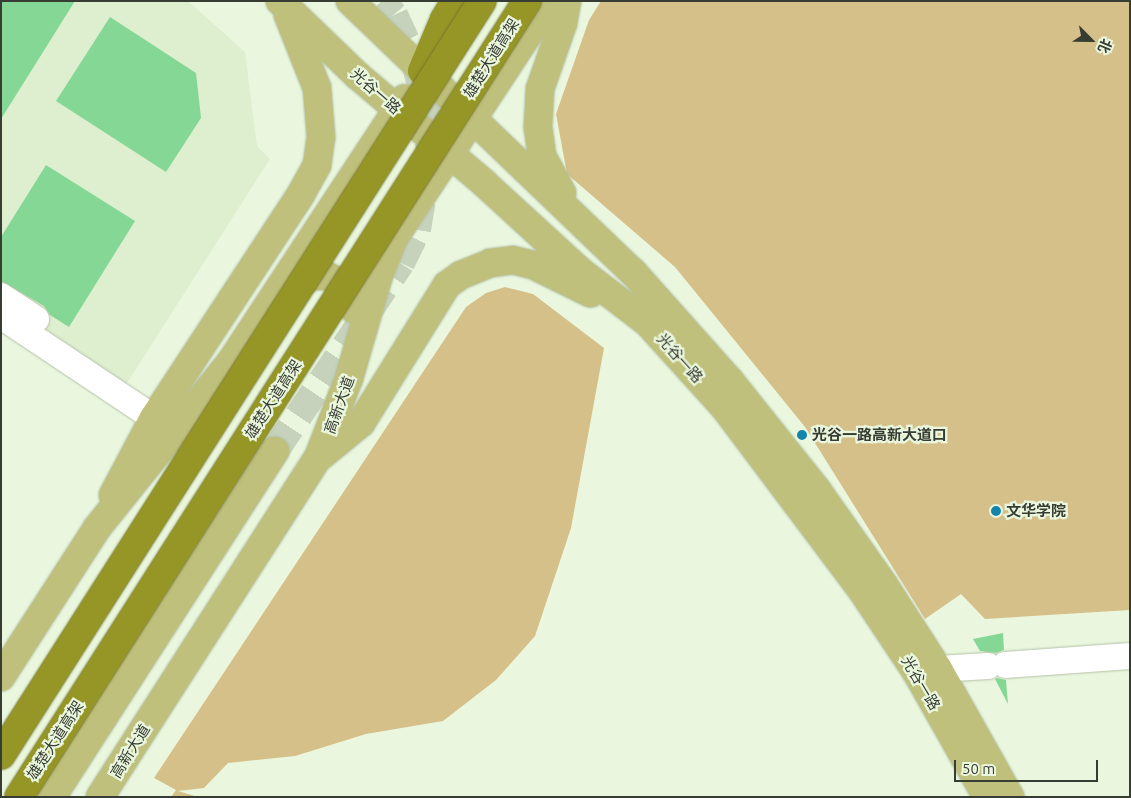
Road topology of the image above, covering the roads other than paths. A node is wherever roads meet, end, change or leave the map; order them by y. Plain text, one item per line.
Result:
1 (350, 1) edge
2 (455, 1) edge
3 (469, 1) edge
4 (482, 1) edge
5 (527, 1) edge
6 (550, 1) edge
7 (567, 1) edge
8 (282, 3) edge
9 (422, 71) junction
10 (397, 110) junction
11 (472, 118) junction
12 (449, 154) junction
13 (568, 211) junction
14 (546, 240) junction
15 (633, 272) junction
16 (1, 296) edge
17 (273, 298) junction
18 (1, 316) edge
19 (648, 323) junction
20 (360, 342) junction
21 (42, 344) junction
22 (154, 418) junction
23 (275, 451) tunnel mouth
24 (318, 458) junction
25 (97, 528) junction
26 (1130, 656) edge
27 (938, 669) junction
28 (1, 678) edge
29 (1, 755) edge
30 (19, 797) edge
31 (52, 797) edge
32 (100, 797) edge
33 (987, 797) edge
34 (1010, 797) edge

1 - 9 main road, 光谷一路
2 - 9 highway
3 - 9 main road
4 - 29 highway, bridge
5 - 30 highway, 雄楚大道高架, bridge
6 - 11 main road, 高新大道
7 - 15 main road
8 - 10 main road, 光谷一路
8 - 22 main road
9 - 10 main road
9 - 11 main road, 光谷一路
10 - 12 main road, 光谷一路
10 - 17 main road
11 - 12 main road, 高新大道
11 - 13 main road, 光谷一路
12 - 14 main road, 光谷一路
12 - 20 main road, 高新大道
13 - 14 main road
13 - 15 main road, 光谷一路
14 - 19 main road, 光谷一路
15 - 27 main road, 光谷一路
16 - 21 street
17 - 20 main road
17 - 25 main road
18 - 21 street
19 - 24 main road
19 - 33 main road, 光谷一路
20 - 24 main road, 高新大道
21 - 22 street
22 - 25 main road
23 - 31 main road
24 - 32 main road, 高新大道
25 - 28 main road
26 - 27 street
27 - 34 main road, 光谷一路

